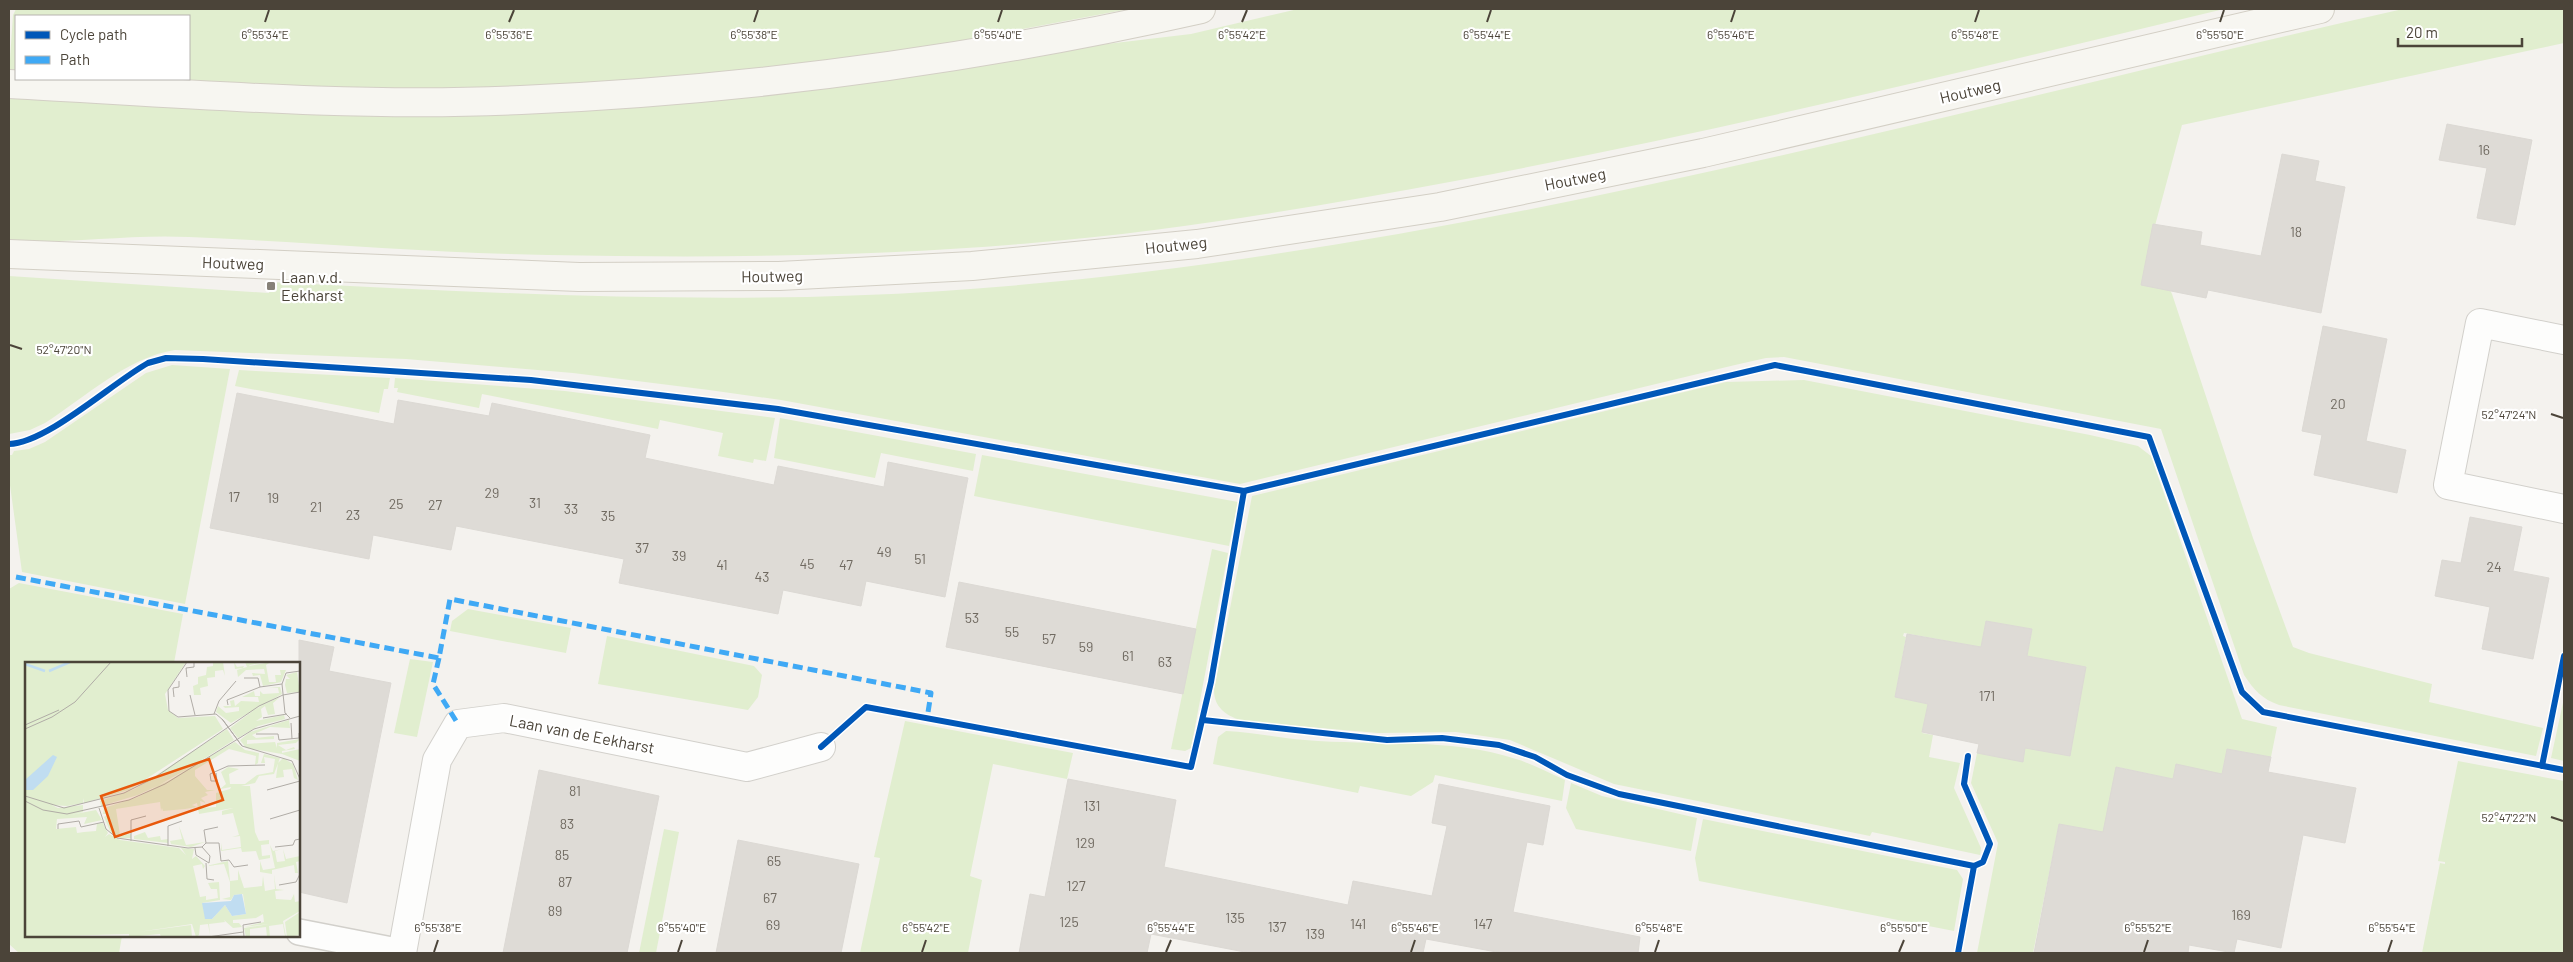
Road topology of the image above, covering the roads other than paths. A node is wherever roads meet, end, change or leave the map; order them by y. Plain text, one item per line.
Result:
1 (1201, 9) edge
2 (2320, 9) edge
3 (9, 84) edge
4 (9, 254) edge
5 (2564, 340) edge
6 (2564, 509) edge
7 (821, 747) dead end
8 (300, 932) edge
9 (402, 952) edge

1 - 3 street
2 - 4 street, Houtweg
5 - 6 street
7 - 9 street, Laan van de Eekharst
8 - 9 lane

